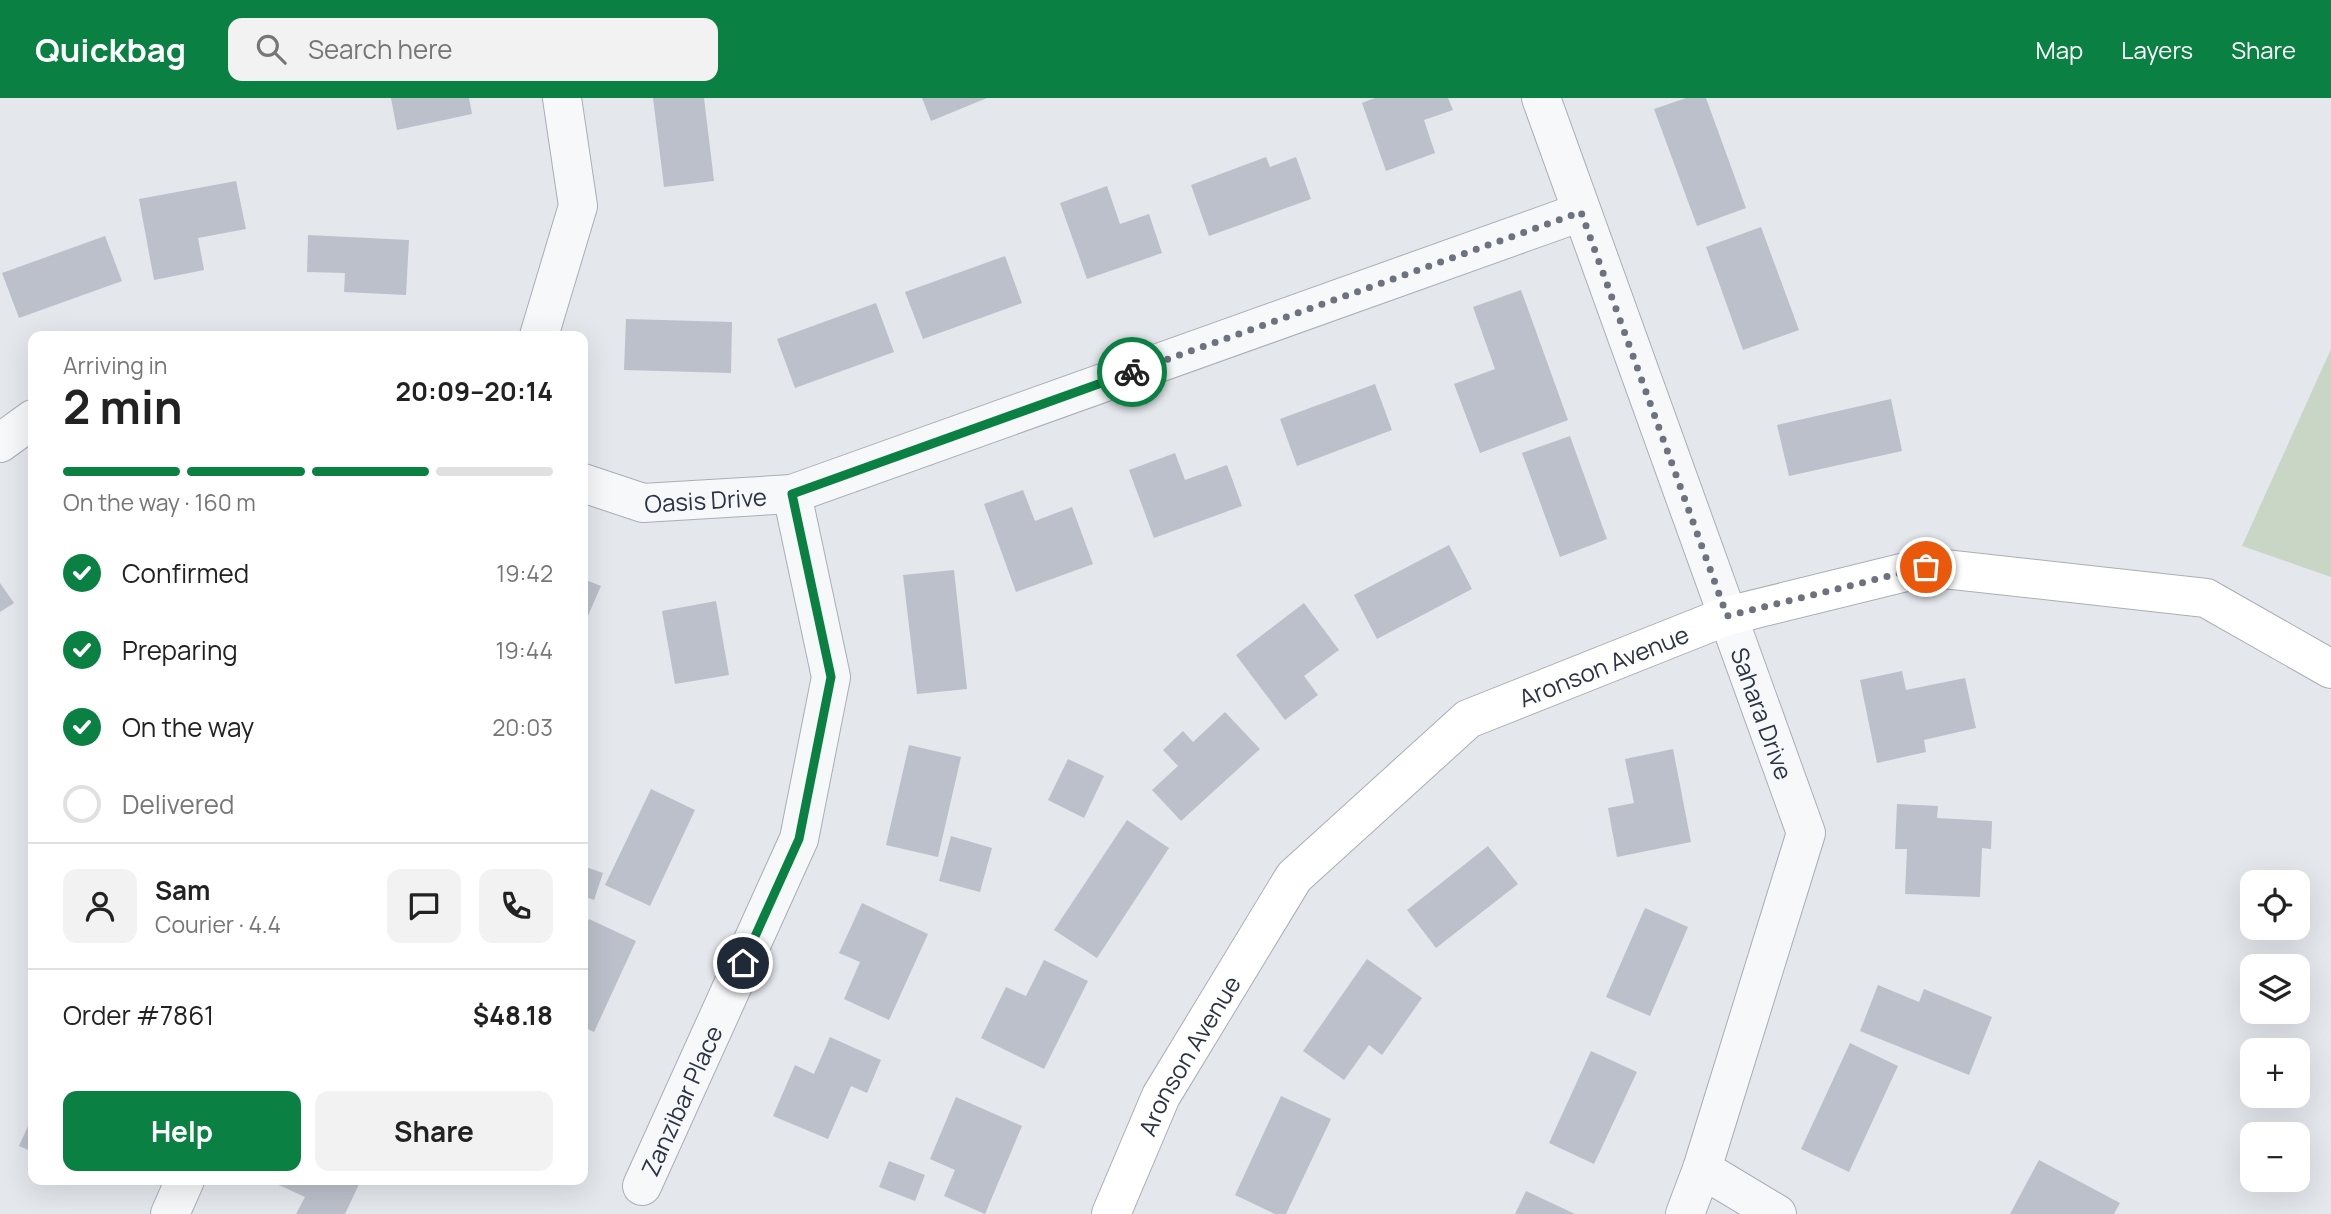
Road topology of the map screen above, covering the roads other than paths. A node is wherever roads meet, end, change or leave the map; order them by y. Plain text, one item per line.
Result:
1 (562, 98) edge
2 (1541, 98) edge
3 (1581, 212) junction
4 (540, 331) edge
5 (28, 423) edge
6 (0, 443) edge
7 (588, 485) edge
8 (792, 494) junction
9 (1727, 616) junction
10 (2331, 669) edge
11 (1702, 1169) junction
12 (183, 1185) edge
13 (642, 1186) dead end
14 (170, 1214) edge
15 (1111, 1214) edge
16 (1685, 1214) edge
17 (1777, 1214) edge

1 - 4 street
2 - 3 street, Sahara Drive
3 - 8 street, Oasis Drive
3 - 9 street, Sahara Drive
5 - 6 street
7 - 8 street, Oasis Drive
8 - 13 street, Zanzibar Place
9 - 10 main road, Aronson Avenue
9 - 11 street, Sahara Drive
9 - 15 main road, Aronson Avenue
11 - 16 street, Sahara Drive
11 - 17 street
12 - 14 street

